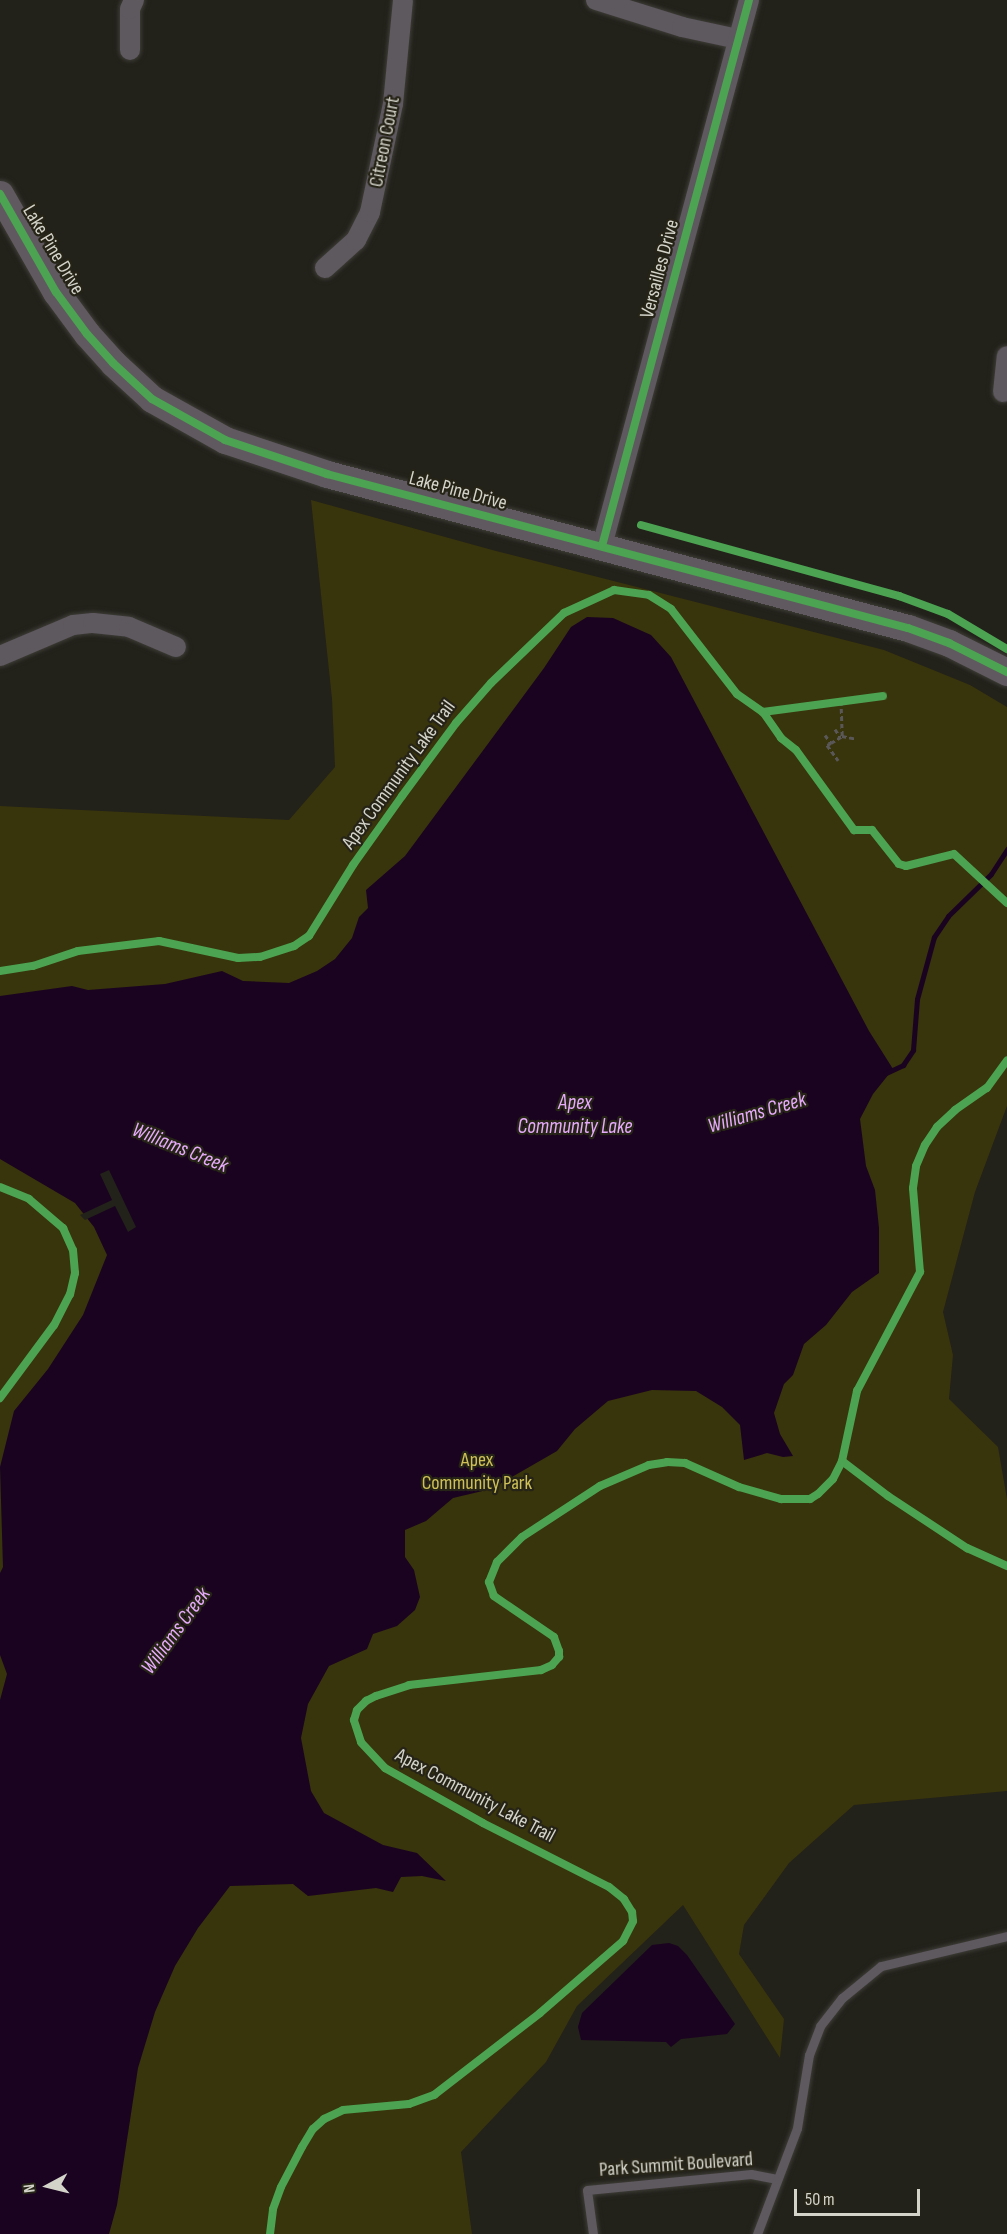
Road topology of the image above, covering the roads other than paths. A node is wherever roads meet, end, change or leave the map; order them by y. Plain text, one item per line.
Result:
1 (134, 0) edge
2 (403, 0) edge
3 (596, 0) edge
4 (748, 0) edge
5 (738, 39) junction
6 (130, 50) dead end
7 (0, 194) edge
8 (325, 268) dead end
9 (1007, 356) edge
10 (1003, 392) dead end
11 (602, 546) junction
12 (176, 647) dead end
13 (0, 656) edge
14 (1007, 672) edge
15 (1007, 1936) edge
16 (776, 2179) junction
17 (593, 2234) edge
18 (757, 2234) edge

1 - 6 street
2 - 8 street, Citreon Court
3 - 5 street
4 - 5 street, Versailles Drive
5 - 11 street, Versailles Drive
7 - 11 main road, Lake Pine Drive
9 - 10 street
11 - 14 main road, Lake Pine Drive
12 - 13 street
15 - 16 lane, Park Summit Boulevard
16 - 17 lane, Park Summit Boulevard
16 - 18 lane, Park Summit Boulevard

